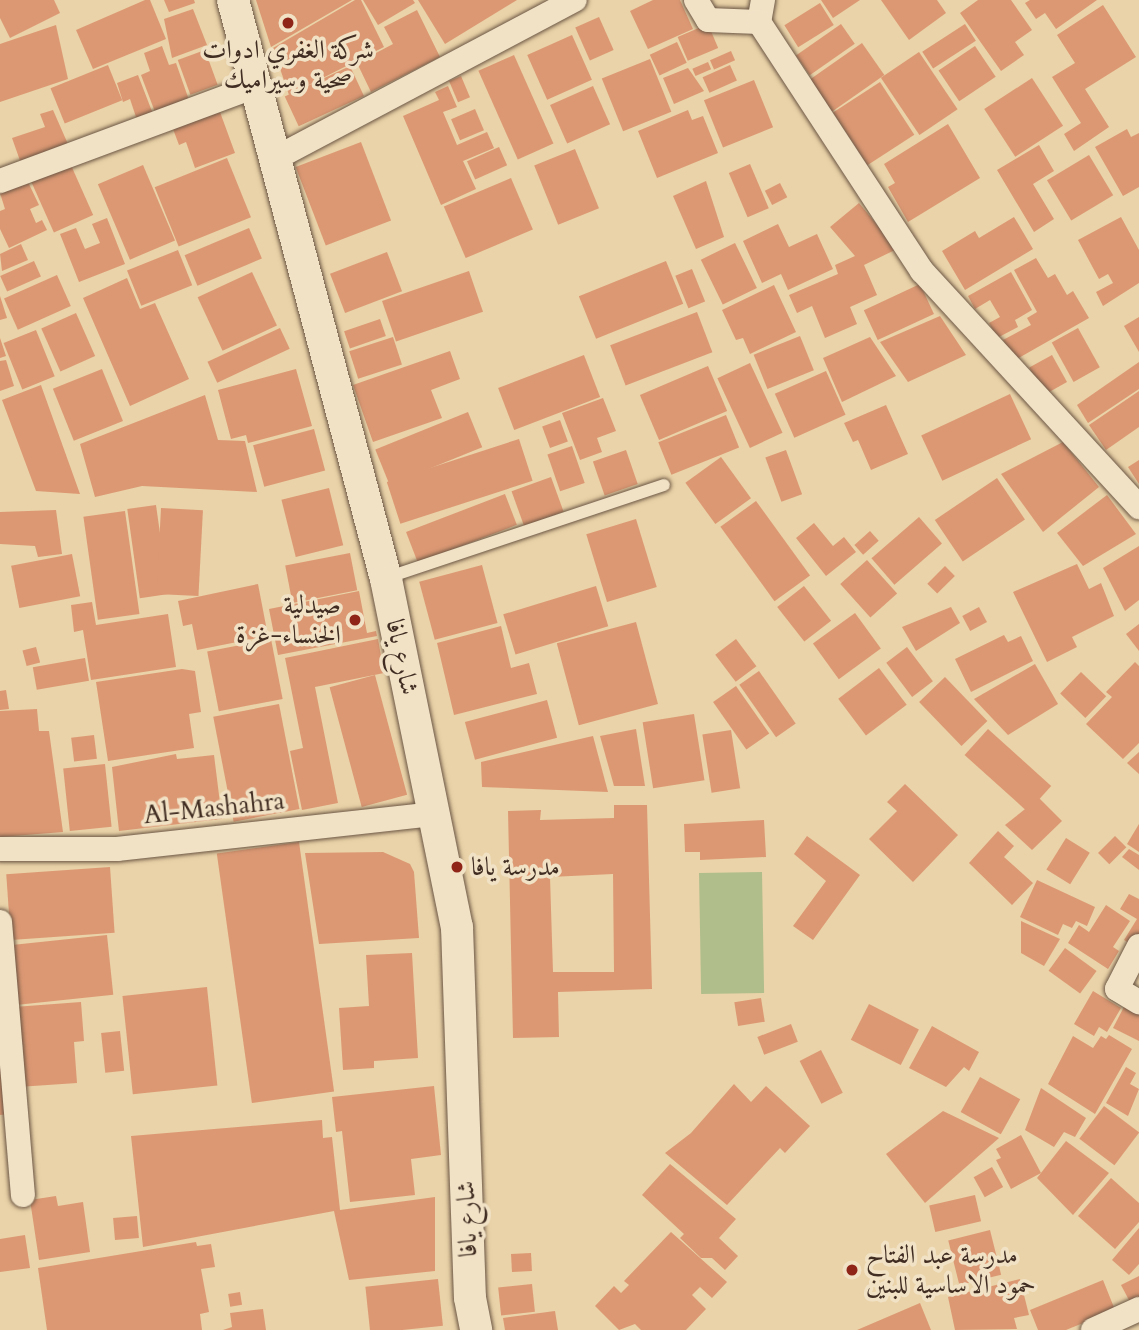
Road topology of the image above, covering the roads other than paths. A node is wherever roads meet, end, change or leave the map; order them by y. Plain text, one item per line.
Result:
1 (233, 0) edge
2 (575, 0) edge
3 (696, 0) edge
4 (761, 11) edge
5 (256, 86) junction
6 (276, 158) junction
7 (0, 181) edge
8 (664, 485) dead end
9 (1139, 507) edge
10 (386, 579) junction
11 (435, 814) junction
12 (0, 849) edge
13 (0, 922) edge
14 (1139, 946) edge
15 (1139, 1002) edge
16 (23, 1195) dead end
17 (1139, 1309) edge
18 (477, 1330) edge
19 (1093, 1330) edge

1 - 5 street, شارع يافا
2 - 6 street
3 - 4 street
4 - 9 street
5 - 6 street, شارع يافا
5 - 7 street
6 - 10 street, شارع يافا
8 - 10 lane
10 - 11 street, شارع يافا
11 - 12 street, Al-Mashahra
11 - 18 street, شارع يافا
13 - 16 street
14 - 15 street
17 - 19 street

